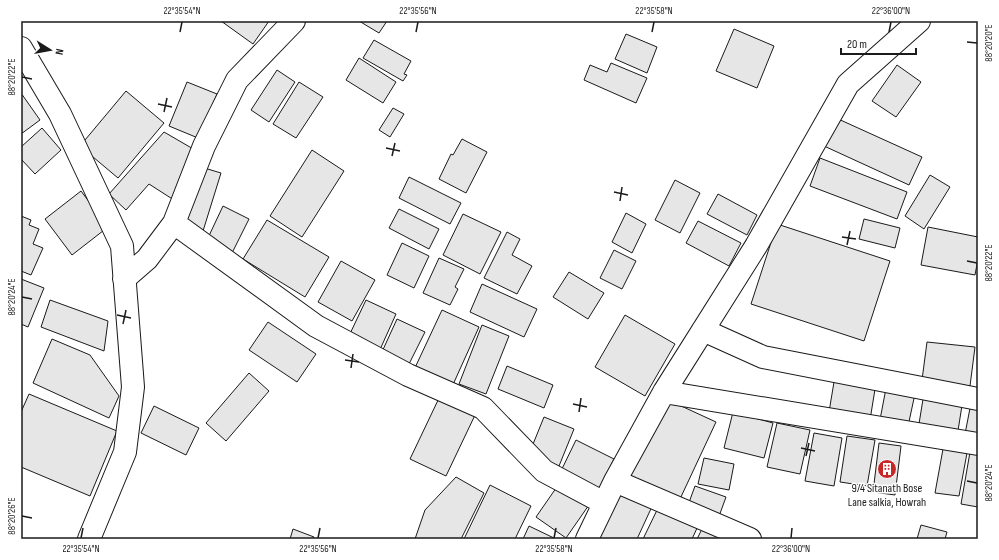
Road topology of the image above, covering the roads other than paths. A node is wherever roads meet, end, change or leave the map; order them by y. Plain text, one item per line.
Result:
1 (294, 21) edge
2 (919, 21) edge
3 (21, 48) edge
4 (174, 223) junction
5 (124, 279) junction
6 (703, 330) junction
7 (664, 392) junction
8 (978, 399) edge
9 (978, 444) edge
10 (615, 481) junction
11 (604, 502) junction
12 (89, 539) edge
13 (587, 539) edge
14 (750, 539) edge

1 - 4 street
2 - 6 street
3 - 5 street
4 - 5 street
4 - 11 street
5 - 12 street
6 - 7 street
6 - 8 street
7 - 9 street
7 - 10 street
10 - 11 street
10 - 14 street
11 - 13 street

